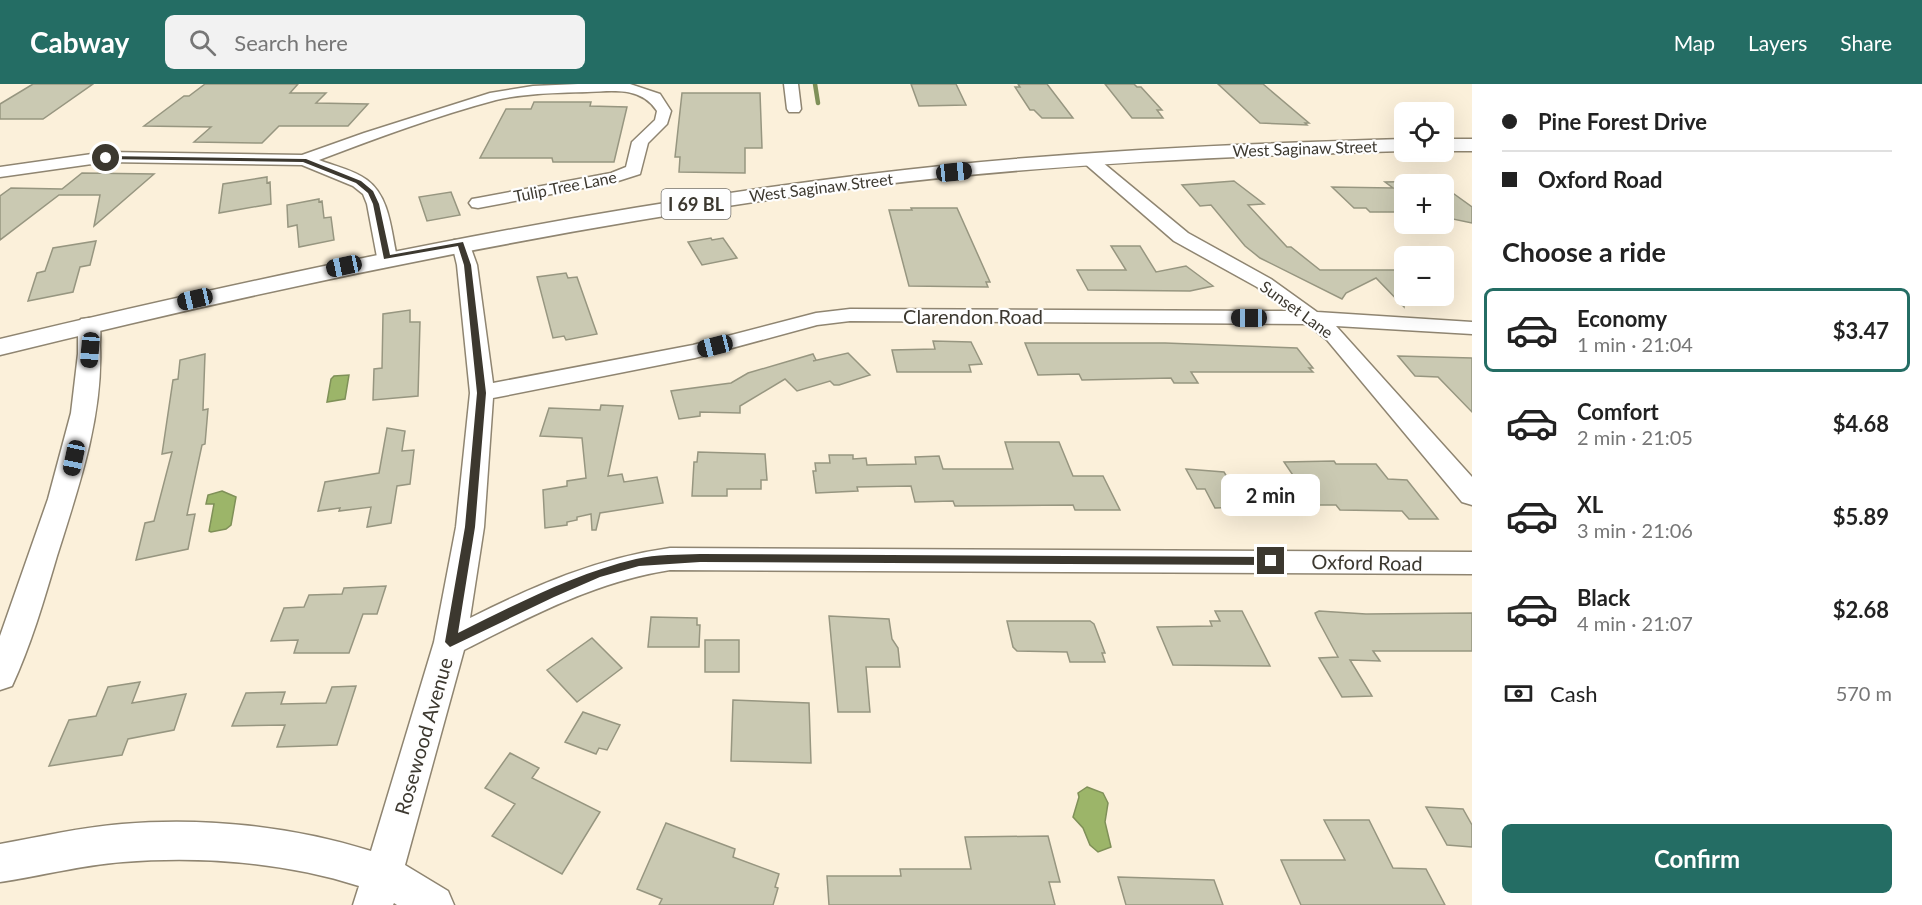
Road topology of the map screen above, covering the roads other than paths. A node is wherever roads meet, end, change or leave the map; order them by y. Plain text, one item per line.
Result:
1 (791, 84) edge
2 (620, 85) edge
3 (794, 109) dead end
4 (1394, 145) edge
5 (1454, 145) edge
6 (1472, 145) edge
7 (304, 160) junction
8 (1090, 160) junction
9 (0, 172) edge
10 (478, 203) dead end
11 (461, 244) junction
12 (387, 257) junction
13 (1314, 318) junction
14 (89, 324) junction
15 (1472, 328) edge
16 (0, 347) edge
17 (482, 393) junction
18 (1472, 495) edge
19 (1472, 563) edge
20 (450, 642) junction
21 (0, 676) edge
22 (0, 863) edge
23 (378, 890) edge
24 (434, 905) edge

1 - 3 street
2 - 7 street
2 - 10 street, Tulip Tree Lane
4 - 8 main road, West Saginaw Street / I 69 BL
5 - 6 main road
7 - 9 street
7 - 12 street
8 - 11 main road, West Saginaw Street / I 69 BL
8 - 13 street, Sunset Lane
11 - 12 main road, West Saginaw Street / I 69 BL
11 - 17 street, Rosewood Avenue
12 - 14 main road, West Saginaw Street / I 69 BL
13 - 15 street, Clarendon Road
13 - 17 street, Clarendon Road
13 - 18 street, Sunset Lane
14 - 16 main road, West Saginaw Street / I 69 BL
14 - 21 street
17 - 20 street, Rosewood Avenue
19 - 20 street, Oxford Road
20 - 23 street, Rosewood Avenue
22 - 23 street
23 - 24 street

